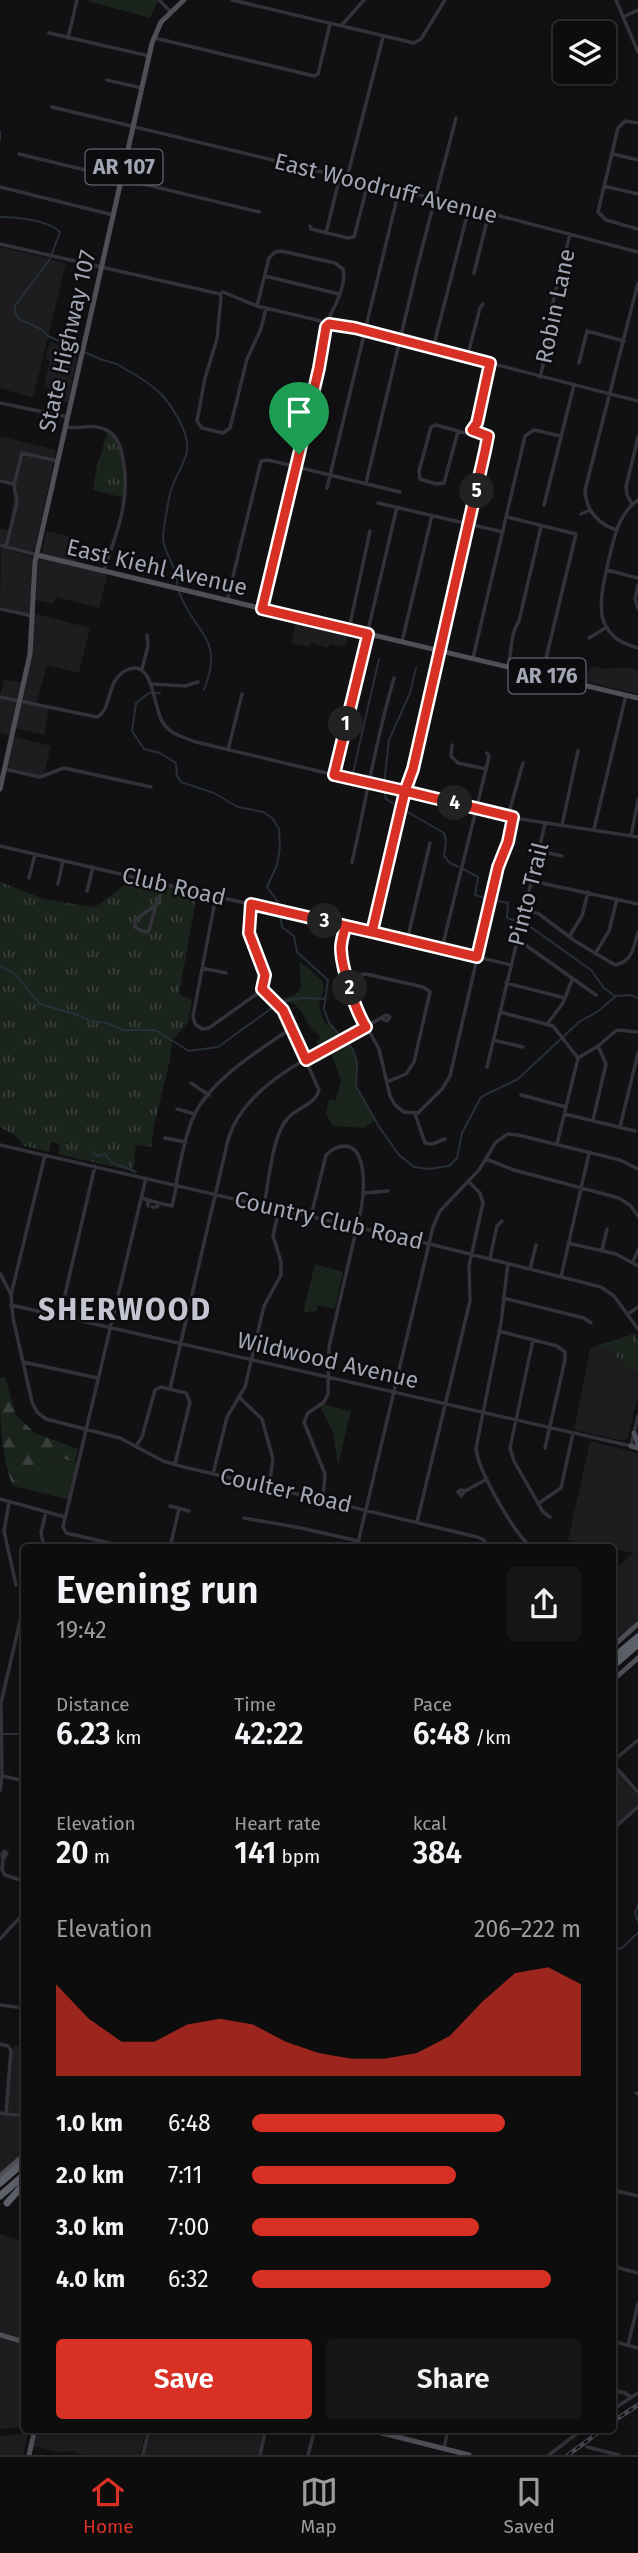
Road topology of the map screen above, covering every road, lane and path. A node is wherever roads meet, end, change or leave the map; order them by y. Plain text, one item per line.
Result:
1 (77, 0) edge
2 (159, 0) edge
3 (184, 0) edge
4 (232, 0) edge
5 (364, 0) edge
6 (444, 0) edge
7 (616, 0) edge
8 (638, 10) edge
9 (170, 11) junction
10 (623, 17) junction
11 (330, 24) junction
12 (341, 26) junction
13 (49, 33) dead end
14 (383, 36) junction
15 (153, 37) junction
16 (68, 38) junction
17 (638, 50) edge
18 (149, 56) junction
19 (107, 80) dead end
20 (142, 88) junction
21 (51, 107) dead end
22 (456, 118) dead end
23 (638, 123) edge
24 (134, 126) junction
25 (612, 154) junction
26 (19, 155) dead end
27 (638, 160) edge
28 (340, 176) junction
29 (347, 178) junction
30 (122, 179) junction
31 (368, 183) junction
32 (604, 186) junction
33 (0, 187) edge
34 (399, 190) junction
35 (638, 194) edge
36 (435, 199) junction
37 (469, 208) junction
38 (259, 212) dead end
39 (489, 213) junction
40 (113, 215) junction
41 (310, 226) dead end
42 (638, 229) edge
43 (326, 233) junction
44 (570, 234) junction
45 (0, 244) edge
46 (638, 251) edge
47 (101, 268) junction
48 (474, 273) dead end
49 (265, 276) junction
50 (638, 283) edge
51 (339, 294) junction
52 (222, 295) junction
53 (483, 304) dead end
54 (257, 306) junction
55 (266, 309) junction
56 (327, 323) junction
57 (366, 331) junction
58 (400, 339) junction
59 (624, 341) junction
60 (433, 349) junction
61 (467, 358) junction
62 (490, 363) junction
63 (579, 363) dead end
64 (540, 377) junction
65 (574, 385) junction
66 (609, 394) junction
67 (638, 401) edge
68 (0, 403) edge
69 (68, 417) junction
70 (66, 427) junction
71 (472, 430) junction
72 (458, 431) junction
73 (561, 436) junction
74 (638, 437) edge
75 (58, 461) junction
76 (295, 467) junction
77 (330, 475) junction
78 (0, 481) edge
79 (366, 483) junction
80 (15, 484) junction
81 (327, 488) dead end
82 (400, 492) dead end
83 (638, 500) edge
84 (379, 503) dead end
85 (632, 504) junction
86 (544, 505) dead end
87 (397, 507) junction
88 (590, 510) junction
89 (581, 514) dead end
90 (432, 515) junction
91 (507, 517) junction
92 (469, 524) junction
93 (541, 527) junction
94 (616, 530) junction
95 (370, 531) dead end
96 (503, 532) junction
97 (0, 545) edge
98 (6, 547) junction
99 (37, 555) junction
100 (607, 570) junction
101 (103, 572) junction
102 (638, 578) edge
103 (638, 585) edge
104 (227, 601) junction
105 (638, 608) edge
106 (0, 609) edge
107 (262, 609) junction
108 (33, 616) junction
109 (607, 627) junction
110 (349, 629) junction
111 (368, 634) junction
112 (147, 635) dead end
113 (589, 638) dead end
114 (402, 642) junction
115 (638, 648) edge
116 (439, 650) junction
117 (473, 658) junction
118 (508, 667) junction
119 (142, 669) junction
120 (542, 675) junction
121 (394, 678) dead end
122 (198, 682) dead end
123 (150, 684) junction
124 (538, 689) dead end
125 (242, 694) dead end
126 (626, 695) junction
127 (0, 697) edge
128 (638, 698) edge
129 (20, 702) junction
130 (452, 745) dead end
131 (228, 750) junction
132 (578, 751) dead end
133 (487, 753) dead end
134 (523, 763) dead end
135 (5, 769) junction
136 (486, 769) junction
137 (334, 775) junction
138 (370, 783) junction
139 (151, 787) dead end
140 (0, 789) edge
141 (405, 791) junction
142 (638, 800) edge
143 (475, 808) junction
144 (508, 816) junction
145 (513, 817) junction
146 (545, 823) junction
147 (562, 825) junction
148 (594, 830) junction
149 (631, 836) junction
150 (638, 837) edge
151 (430, 843) dead end
152 (0, 846) edge
153 (539, 851) junction
154 (35, 854) junction
155 (562, 856) dead end
156 (64, 861) junction
157 (352, 862) dead end
158 (93, 867) junction
159 (29, 878) dead end
160 (532, 880) junction
161 (58, 884) dead end
162 (165, 884) junction
163 (87, 891) dead end
164 (588, 892) junction
165 (216, 896) junction
166 (617, 899) junction
167 (251, 904) junction
168 (638, 904) edge
169 (156, 905) junction
170 (525, 908) junction
171 (345, 926) junction
172 (372, 932) junction
173 (638, 932) edge
174 (569, 937) junction
175 (517, 939) junction
176 (408, 941) junction
177 (442, 948) junction
178 (595, 954) junction
179 (477, 957) junction
180 (511, 965) junction
181 (202, 968) junction
182 (226, 973) dead end
183 (348, 977) junction
184 (573, 979) junction
185 (506, 984) junction
186 (262, 989) junction
187 (596, 995) dead end
188 (565, 998) junction
189 (500, 1012) junction
190 (381, 1018) dead end
191 (548, 1023) junction
192 (366, 1027) junction
193 (292, 1028) junction
194 (638, 1032) edge
195 (493, 1040) junction
196 (598, 1046) junction
197 (523, 1048) dead end
198 (638, 1054) edge
199 (578, 1058) junction
200 (306, 1060) junction
201 (487, 1067) dead end
202 (387, 1082) junction
203 (191, 1083) dead end
204 (209, 1095) junction
205 (521, 1095) dead end
206 (566, 1107) junction
207 (177, 1109) dead end
208 (195, 1114) junction
209 (415, 1114) junction
210 (565, 1114) junction
211 (593, 1120) junction
212 (620, 1127) junction
213 (635, 1131) dead end
214 (165, 1138) dead end
215 (445, 1139) dead end
216 (186, 1142) junction
217 (557, 1144) junction
218 (0, 1145) edge
219 (589, 1153) junction
220 (45, 1155) junction
221 (486, 1159) junction
222 (95, 1167) junction
223 (638, 1169) edge
224 (146, 1178) junction
225 (468, 1181) junction
226 (176, 1184) junction
227 (581, 1187) junction
228 (388, 1191) dead end
229 (364, 1193) junction
230 (216, 1194) junction
231 (141, 1198) junction
232 (148, 1200) junction
233 (159, 1203) junction
234 (264, 1205) junction
235 (279, 1209) junction
236 (311, 1216) junction
237 (638, 1216) edge
238 (502, 1221) dead end
239 (357, 1227) junction
240 (607, 1229) dead end
241 (568, 1243) junction
242 (430, 1244) junction
243 (536, 1245) dead end
244 (602, 1250) junction
245 (638, 1250) edge
246 (471, 1254) junction
247 (489, 1259) junction
248 (633, 1262) junction
249 (508, 1264) junction
250 (638, 1266) edge
251 (530, 1269) junction
252 (0, 1273) edge
253 (561, 1277) junction
254 (12, 1295) junction
255 (503, 1298) junction
256 (11, 1305) junction
257 (638, 1307) edge
258 (628, 1315) junction
259 (60, 1316) junction
260 (591, 1323) dead end
261 (110, 1327) junction
262 (638, 1329) edge
263 (499, 1331) junction
264 (533, 1340) junction
265 (180, 1343) junction
266 (251, 1360) junction
267 (23, 1362) junction
268 (98, 1378) junction
269 (328, 1378) junction
270 (170, 1389) junction
271 (395, 1392) junction
272 (240, 1398) junction
273 (445, 1404) junction
274 (482, 1413) junction
275 (638, 1416) edge
276 (515, 1420) junction
277 (550, 1428) junction
278 (86, 1429) junction
279 (573, 1433) junction
280 (634, 1433) joint
281 (136, 1446) junction
282 (636, 1446) edge
283 (545, 1448) dead end
284 (175, 1465) junction
285 (213, 1474) junction
286 (487, 1479) junction
287 (269, 1487) junction
288 (465, 1491) dead end
289 (0, 1499) edge
290 (323, 1499) junction
291 (9, 1503) junction
292 (539, 1503) junction
293 (170, 1506) dead end
294 (179, 1508) junction
295 (366, 1509) junction
296 (189, 1511) dead end
297 (46, 1512) junction
298 (65, 1517) junction
299 (550, 1517) dead end
300 (244, 1518) dead end
301 (417, 1522) junction
302 (2, 1526) edge
303 (102, 1541) junction
304 (43, 1544) edge
305 (101, 1544) edge
306 (114, 1544) edge
307 (171, 1544) edge
308 (358, 1544) edge
309 (486, 1544) edge
310 (528, 1544) edge
311 (16, 1585) dead end
312 (21, 1616) dead end
313 (638, 1624) edge
314 (638, 1637) edge
315 (616, 1643) edge
316 (638, 1644) edge
317 (616, 1656) edge
318 (638, 1658) edge
319 (616, 1663) edge
320 (616, 1677) edge
321 (1, 1728) edge
322 (638, 1740) edge
323 (2, 1742) edge
324 (616, 1759) edge
325 (1, 1760) edge
326 (616, 1767) edge
327 (2, 1775) junction
328 (21, 1780) edge
329 (0, 1791) edge
330 (638, 1792) edge
331 (638, 1807) edge
332 (616, 1826) edge
333 (3, 1859) dead end
334 (21, 1880) edge
335 (21, 1916) edge
336 (0, 1939) edge
337 (0, 2005) edge
338 (21, 2008) edge
339 (0, 2044) edge
340 (0, 2113) edge
341 (6, 2114) junction
342 (21, 2116) edge
343 (21, 2158) edge
344 (21, 2165) edge
345 (21, 2169) edge
346 (0, 2176) edge
347 (21, 2178) edge
348 (0, 2185) edge
349 (21, 2189) edge
350 (616, 2191) edge
351 (0, 2196) edge
352 (638, 2196) edge
353 (4, 2206) edge
354 (616, 2267) edge
355 (638, 2273) edge
356 (638, 2304) edge
357 (0, 2335) edge
358 (21, 2341) edge
359 (616, 2342) edge
360 (628, 2345) junction
361 (638, 2348) edge
362 (616, 2391) edge
363 (638, 2393) edge
364 (631, 2398) junction
365 (616, 2407) edge
366 (34, 2433) edge
367 (148, 2433) edge
368 (265, 2433) edge
369 (314, 2433) edge
370 (380, 2433) edge
371 (447, 2433) edge
372 (578, 2433) edge
373 (587, 2447) dead end
374 (444, 2451) edge
375 (29, 2455) edge
376 (143, 2455) edge
377 (260, 2455) edge
378 (309, 2455) edge
379 (469, 2455) edge
380 (549, 2455) edge
381 (619, 2455) edge

1 - 16 street
2 - 9 street
3 - 9 main road, State Highway 107 / AR 107
4 - 11 street
5 - 12 street
6 - 14 street
7 - 10 street
8 - 10 street
9 - 15 main road, State Highway 107 / AR 107
10 - 17 street
11 - 12 street
11 - 15 street
12 - 14 street
13 - 16 street
14 - 29 street
15 - 18 main road, State Highway 107 / AR 107
16 - 18 street
18 - 20 main road, State Highway 107 / AR 107
19 - 20 street
20 - 24 main road, State Highway 107 / AR 107
21 - 24 street, East Woodruff Avenue
22 - 36 street
23 - 25 street
24 - 28 street, East Woodruff Avenue
24 - 30 main road, State Highway 107 / AR 107
25 - 27 street
25 - 32 street
26 - 30 street
28 - 29 street, East Woodruff Avenue
28 - 43 street
29 - 31 street, East Woodruff Avenue
30 - 38 street
30 - 40 main road, State Highway 107 / AR 107
31 - 34 street, East Woodruff Avenue
31 - 43 street
32 - 35 street
32 - 42 street
33 - 40 street
34 - 36 street, East Woodruff Avenue
34 - 57 street
36 - 37 street, East Woodruff Avenue
36 - 58 street
37 - 39 street, East Woodruff Avenue
37 - 60 street
39 - 44 street, East Woodruff Avenue
39 - 48 street
40 - 47 main road, State Highway 107 / AR 107
41 - 43 street
44 - 46 street, East Woodruff Avenue
44 - 64 street, Robin Lane
45 - 47 street
47 - 52 street
47 - 69 main road, State Highway 107 / AR 107
49 - 51 street
49 - 51 street
49 - 54 street
50 - 59 street
51 - 56 street
52 - 54 street
52 - 55 street
53 - 61 street
54 - 55 street
55 - 56 street
56 - 57 street
56 - 76 street
57 - 58 street
57 - 77 street
58 - 60 street
58 - 79 street
59 - 63 street
59 - 66 street
60 - 61 street
61 - 62 street
62 - 64 street
62 - 71 street
64 - 65 street
65 - 66 street
65 - 73 street
66 - 67 street
66 - 88 street
68 - 69 street
69 - 70 main road, State Highway 107 / AR 107
70 - 75 main road, State Highway 107 / AR 107
70 - 101 street
71 - 72 street
71 - 92 street
72 - 72 street
73 - 86 street
73 - 91 street
74 - 85 street
75 - 80 street
75 - 99 main road, State Highway 107 / AR 107
76 - 77 street
76 - 104 street
76 - 107 street
77 - 79 street
77 - 81 street
78 - 80 street
79 - 82 street
80 - 98 street
83 - 85 street
84 - 87 street
85 - 94 street
87 - 90 street
87 - 111 street
88 - 89 street
88 - 94 street
90 - 92 street
90 - 114 street
91 - 93 street
91 - 96 street
92 - 96 street
92 - 116 street
93 - 118 street
93 - 120 street
94 - 100 street
95 - 110 street
96 - 117 street
97 - 98 street
98 - 99 street
99 - 101 main road, East Kiehl Avenue / AR 176
99 - 108 main road, State Highway 107 / AR 107
100 - 102 street
100 - 109 street
101 - 104 main road, East Kiehl Avenue / AR 176
103 - 105 street
104 - 107 main road, East Kiehl Avenue / AR 176
106 - 108 street
107 - 110 main road, East Kiehl Avenue / AR 176
108 - 129 main road, State Highway 107 / AR 107
109 - 113 street
109 - 115 street
110 - 111 main road, East Kiehl Avenue / AR 176
111 - 114 main road, East Kiehl Avenue / AR 176
111 - 137 street
112 - 119 street
114 - 116 main road, East Kiehl Avenue / AR 176
116 - 117 main road, East Kiehl Avenue / AR 176
116 - 141 street
117 - 118 main road, East Kiehl Avenue / AR 176
118 - 120 main road, East Kiehl Avenue / AR 176
119 - 123 street
119 - 129 street
120 - 124 street
120 - 126 main road, East Kiehl Avenue / AR 176
121 - 138 street
122 - 123 street
123 - 131 street
125 - 131 street
126 - 128 main road, East Kiehl Avenue / AR 176
126 - 148 street
127 - 129 street
129 - 135 main road, AR 107
130 - 136 street
131 - 137 street
132 - 147 street
133 - 136 street
134 - 144 street
135 - 139 street
135 - 140 main road, AR 107
136 - 143 street
137 - 138 street
138 - 141 street
138 - 157 street
141 - 143 street
141 - 172 street
142 - 149 street
143 - 144 street
143 - 177 street
144 - 145 street
145 - 146 street
145 - 179 street
146 - 147 street
146 - 153 street, Pinto Trail
147 - 148 street
148 - 149 street
149 - 150 street
151 - 176 street
152 - 154 street, Club Road
153 - 155 street
153 - 160 street, Pinto Trail
154 - 156 street, Club Road
154 - 159 street
156 - 158 street, Club Road
156 - 161 street
158 - 162 street, Club Road
158 - 163 street
160 - 164 street
160 - 170 street, Pinto Trail
162 - 165 street, Club Road
162 - 169 street
164 - 166 street
164 - 174 street
165 - 167 street, Club Road
165 - 181 street
166 - 168 street
166 - 178 street
167 - 171 street, Club Road
167 - 186 street
169 - 169 street
170 - 174 street
170 - 175 street, Pinto Trail
171 - 172 street, Club Road
171 - 183 street
172 - 176 street, Club Road
173 - 178 street
174 - 178 street
175 - 180 street, Pinto Trail
175 - 184 street
176 - 177 street, Club Road
177 - 179 street, Club Road
179 - 180 street, Club Road
179 - 209 street
180 - 185 street, Pinto Trail
181 - 182 street
181 - 186 street
183 - 192 street
183 - 202 street
184 - 187 street
184 - 188 street
185 - 188 street
185 - 189 street, Pinto Trail
186 - 193 street
188 - 191 street
189 - 191 street
189 - 195 street, Pinto Trail
190 - 192 street
191 - 199 street
192 - 200 street
192 - 202 street
193 - 200 street
193 - 204 street
194 - 196 street
195 - 197 street
195 - 201 street, Pinto Trail
196 - 199 street
196 - 211 street
198 - 212 street
199 - 206 street
200 - 230 street
200 - 234 street
202 - 209 street
203 - 204 street
204 - 208 street
205 - 206 street
206 - 210 street
207 - 208 street
208 - 216 street
209 - 215 street
210 - 211 street
210 - 217 street
211 - 212 street
212 - 213 street
214 - 216 street
216 - 226 street
217 - 219 street
217 - 221 street
218 - 220 street, Country Club Road
219 - 223 street
219 - 227 street
220 - 222 street, Country Club Road
220 - 254 street
221 - 225 street
221 - 227 street
222 - 224 street, Country Club Road
222 - 259 street
224 - 226 street, Country Club Road
224 - 231 street
225 - 242 street
225 - 246 street
226 - 230 street, Country Club Road
226 - 233 street
227 - 237 street
227 - 241 street
228 - 229 street
229 - 236 street
229 - 239 street
230 - 234 street, Country Club Road
230 - 265 street
231 - 232 street
231 - 261 street
232 - 233 street
232 - 233 street
234 - 235 street, Country Club Road
235 - 236 street, Country Club Road
235 - 266 street
236 - 239 street, Country Club Road
238 - 247 street
239 - 242 street, Country Club Road
239 - 269 street
240 - 244 street
241 - 244 street
241 - 253 street
242 - 246 street, Country Club Road
242 - 271 street
243 - 251 street
244 - 248 street
245 - 248 street
246 - 247 street, Country Club Road
246 - 273 street
247 - 249 street, Country Club Road
248 - 250 street
249 - 251 street, Country Club Road
249 - 255 street
251 - 253 street, Country Club Road
252 - 254 street
253 - 258 street, Country Club Road
254 - 256 street
255 - 260 street
255 - 263 street
256 - 259 street, Wildwood Avenue
256 - 267 street
257 - 258 street
258 - 262 street, Country Club Road
259 - 261 street, Wildwood Avenue
261 - 265 street, Wildwood Avenue
261 - 268 street
263 - 264 street
263 - 274 street
264 - 276 street
264 - 277 street
265 - 266 street, Wildwood Avenue
265 - 270 street
266 - 269 street, Wildwood Avenue
266 - 272 street
267 - 268 street
267 - 278 street, Coulter Road
268 - 278 street
269 - 271 street, Wildwood Avenue
269 - 290 street
270 - 281 street
270 - 284 street
271 - 273 street, Wildwood Avenue
271 - 295 street
272 - 285 street
272 - 287 street
273 - 274 street, Wildwood Avenue
273 - 301 street
274 - 276 street, Wildwood Avenue
274 - 286 street
275 - 280 street
276 - 277 street, Wildwood Avenue
276 - 292 street
277 - 279 street, Wildwood Avenue
277 - 283 street
278 - 281 street, Coulter Road
278 - 298 street
279 - 282 street, Wildwood Avenue
279 - 292 street
280 - 282 main road
281 - 284 street, Coulter Road
284 - 285 street, Coulter Road
285 - 287 street, Coulter Road
286 - 288 street
286 - 310 street
287 - 290 street, Coulter Road
289 - 291 street
290 - 295 street, Coulter Road
291 - 297 street
291 - 302 street
292 - 299 street
293 - 294 street
294 - 296 street
294 - 307 street
295 - 301 street, Coulter Road
295 - 308 street
297 - 298 street
297 - 304 street
298 - 303 street
300 - 308 street
301 - 309 street, Coulter Road
302 - 311 street
303 - 305 street
303 - 306 street
312 - 321 street
313 - 315 main road
314 - 317 highway
316 - 319 highway
318 - 320 main road
321 - 323 street
322 - 324 street
323 - 325 street
325 - 327 street
326 - 330 street
327 - 328 street
327 - 329 street
331 - 332 street
333 - 334 street
335 - 336 street
337 - 338 street
339 - 341 street
340 - 341 street
341 - 342 street
343 - 346 main road
344 - 348 highway
345 - 348 highway
347 - 351 highway
349 - 353 highway
350 - 352 street
354 - 355 street
356 - 360 street
357 - 358 main road
359 - 360 street
360 - 361 street
362 - 364 street
363 - 364 street
364 - 365 street
366 - 375 main road
367 - 376 street
368 - 377 street
369 - 378 street
370 - 374 main road
371 - 374 street
372 - 380 street
373 - 381 street
374 - 379 main road

